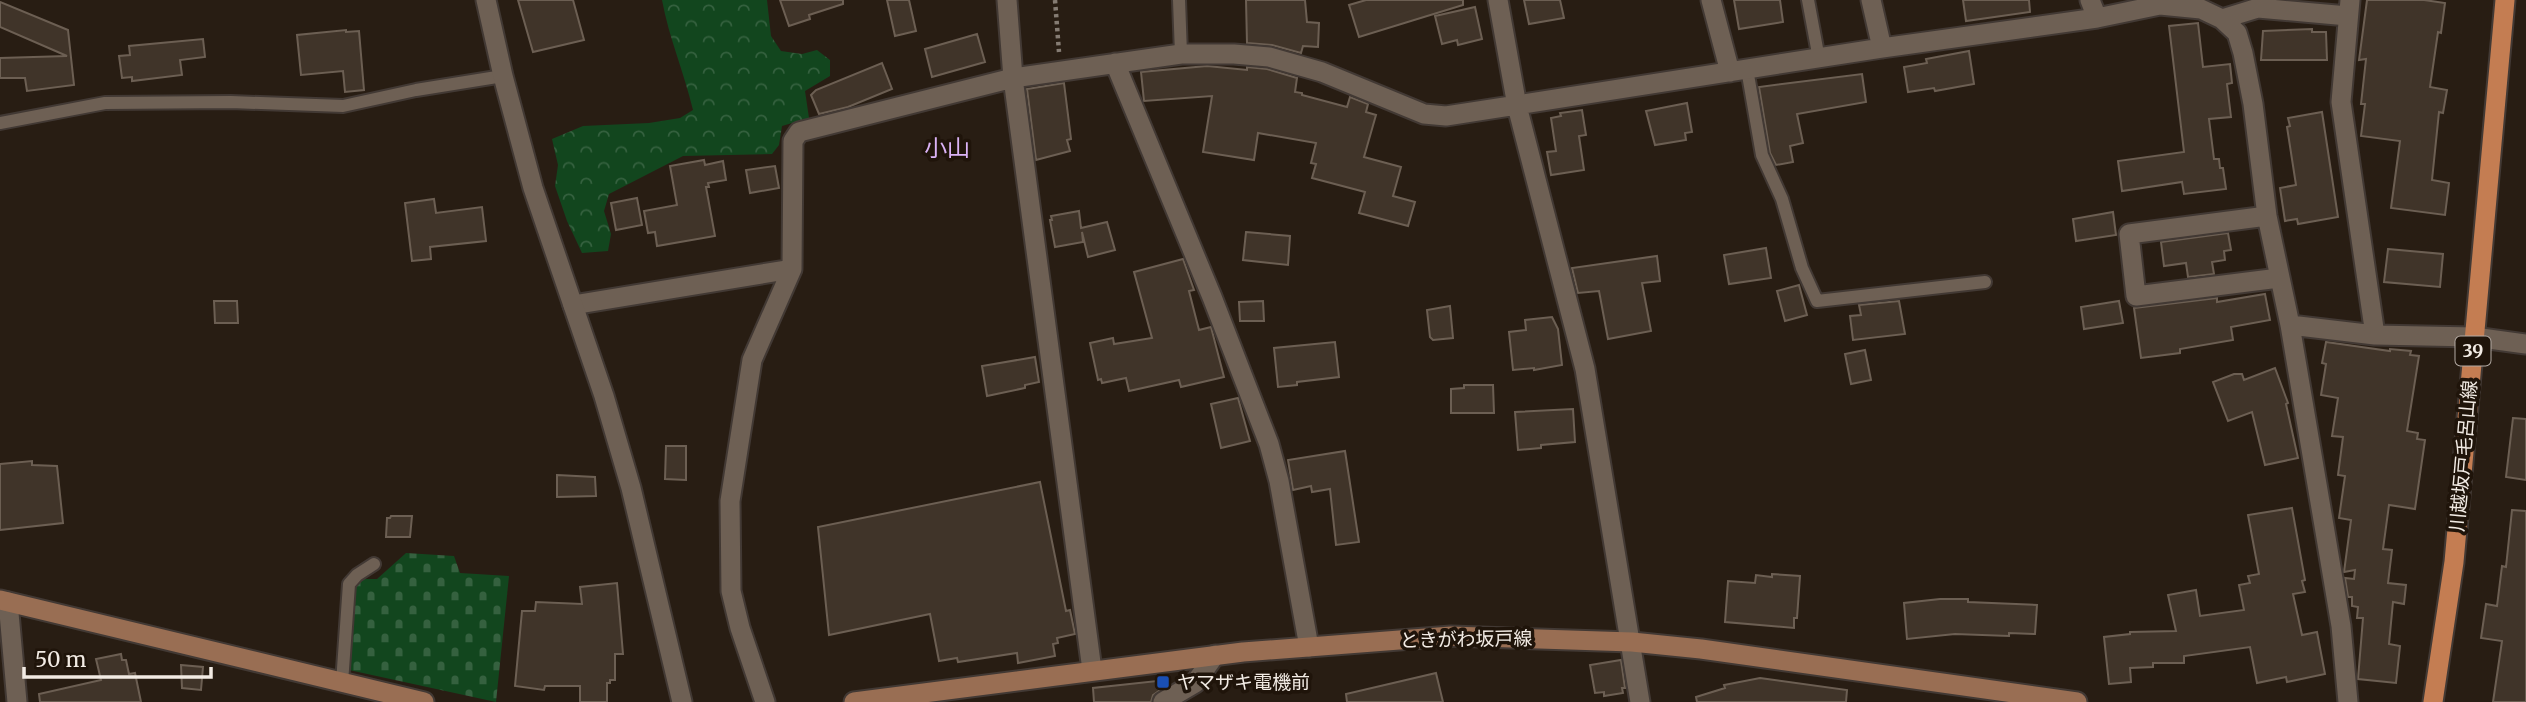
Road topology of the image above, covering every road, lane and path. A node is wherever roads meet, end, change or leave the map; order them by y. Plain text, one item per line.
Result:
1 (486, 0) edge
2 (1007, 0) edge
3 (1055, 0) edge
4 (1180, 0) edge
5 (1498, 0) edge
6 (1711, 0) edge
7 (1808, 0) edge
8 (1871, 0) edge
9 (2090, 0) edge
10 (2505, 0) edge
11 (2349, 8) edge
12 (2097, 19) junction
13 (2222, 19) junction
14 (1882, 48) junction
15 (1181, 54) junction
16 (1819, 59) junction
17 (1115, 63) junction
18 (1060, 71) junction
19 (1739, 71) junction
20 (503, 76) junction
21 (1013, 78) junction
22 (1517, 106) junction
23 (0, 123) edge
24 (2267, 216) junction
25 (792, 269) junction
26 (2278, 278) junction
27 (1985, 282) dead end
28 (573, 305) junction
29 (2290, 325) junction
30 (2375, 335) junction
31 (2474, 337) junction
32 (2526, 344) edge
33 (374, 564) dead end
34 (4, 601) edge
35 (1632, 642) junction
36 (1310, 647) junction
37 (1215, 655) junction
38 (1092, 670) junction
39 (342, 683) junction
40 (17, 702) edge
41 (424, 702) edge
42 (682, 702) edge
43 (765, 702) edge
44 (854, 702) edge
45 (1163, 702) edge
46 (1640, 702) edge
47 (2077, 702) edge
48 (2348, 702) edge
49 (2433, 702) edge

1 - 20 street
2 - 21 street
3 - 18 path
4 - 15 lane
5 - 22 street
6 - 19 street
7 - 16 lane
8 - 14 street
9 - 12 street
10 - 31 main road, 川越坂戸毛呂山線 / 39
11 - 13 street
11 - 30 street
12 - 13 street
12 - 14 street
13 - 24 street
14 - 16 street
15 - 17 street
15 - 22 street
16 - 19 street
17 - 18 street
17 - 36 street
18 - 21 street
19 - 22 street
19 - 27 lane
20 - 23 lane
20 - 28 street
21 - 25 street
21 - 38 street
22 - 35 street
24 - 26 street
24 - 26 street
25 - 28 street
25 - 43 street
26 - 29 street
28 - 42 street
29 - 30 street
29 - 48 street
30 - 31 street
31 - 32 street
31 - 49 main road, 川越坂戸毛呂山線 / 39
33 - 39 lane
34 - 39 main road
34 - 40 street
35 - 36 main road, ときがわ坂戸線
35 - 46 street
35 - 47 main road, ときがわ坂戸線
36 - 37 main road, ときがわ坂戸線
37 - 38 main road, ときがわ坂戸線
37 - 45 street
38 - 44 main road, ときがわ坂戸線
39 - 41 main road

